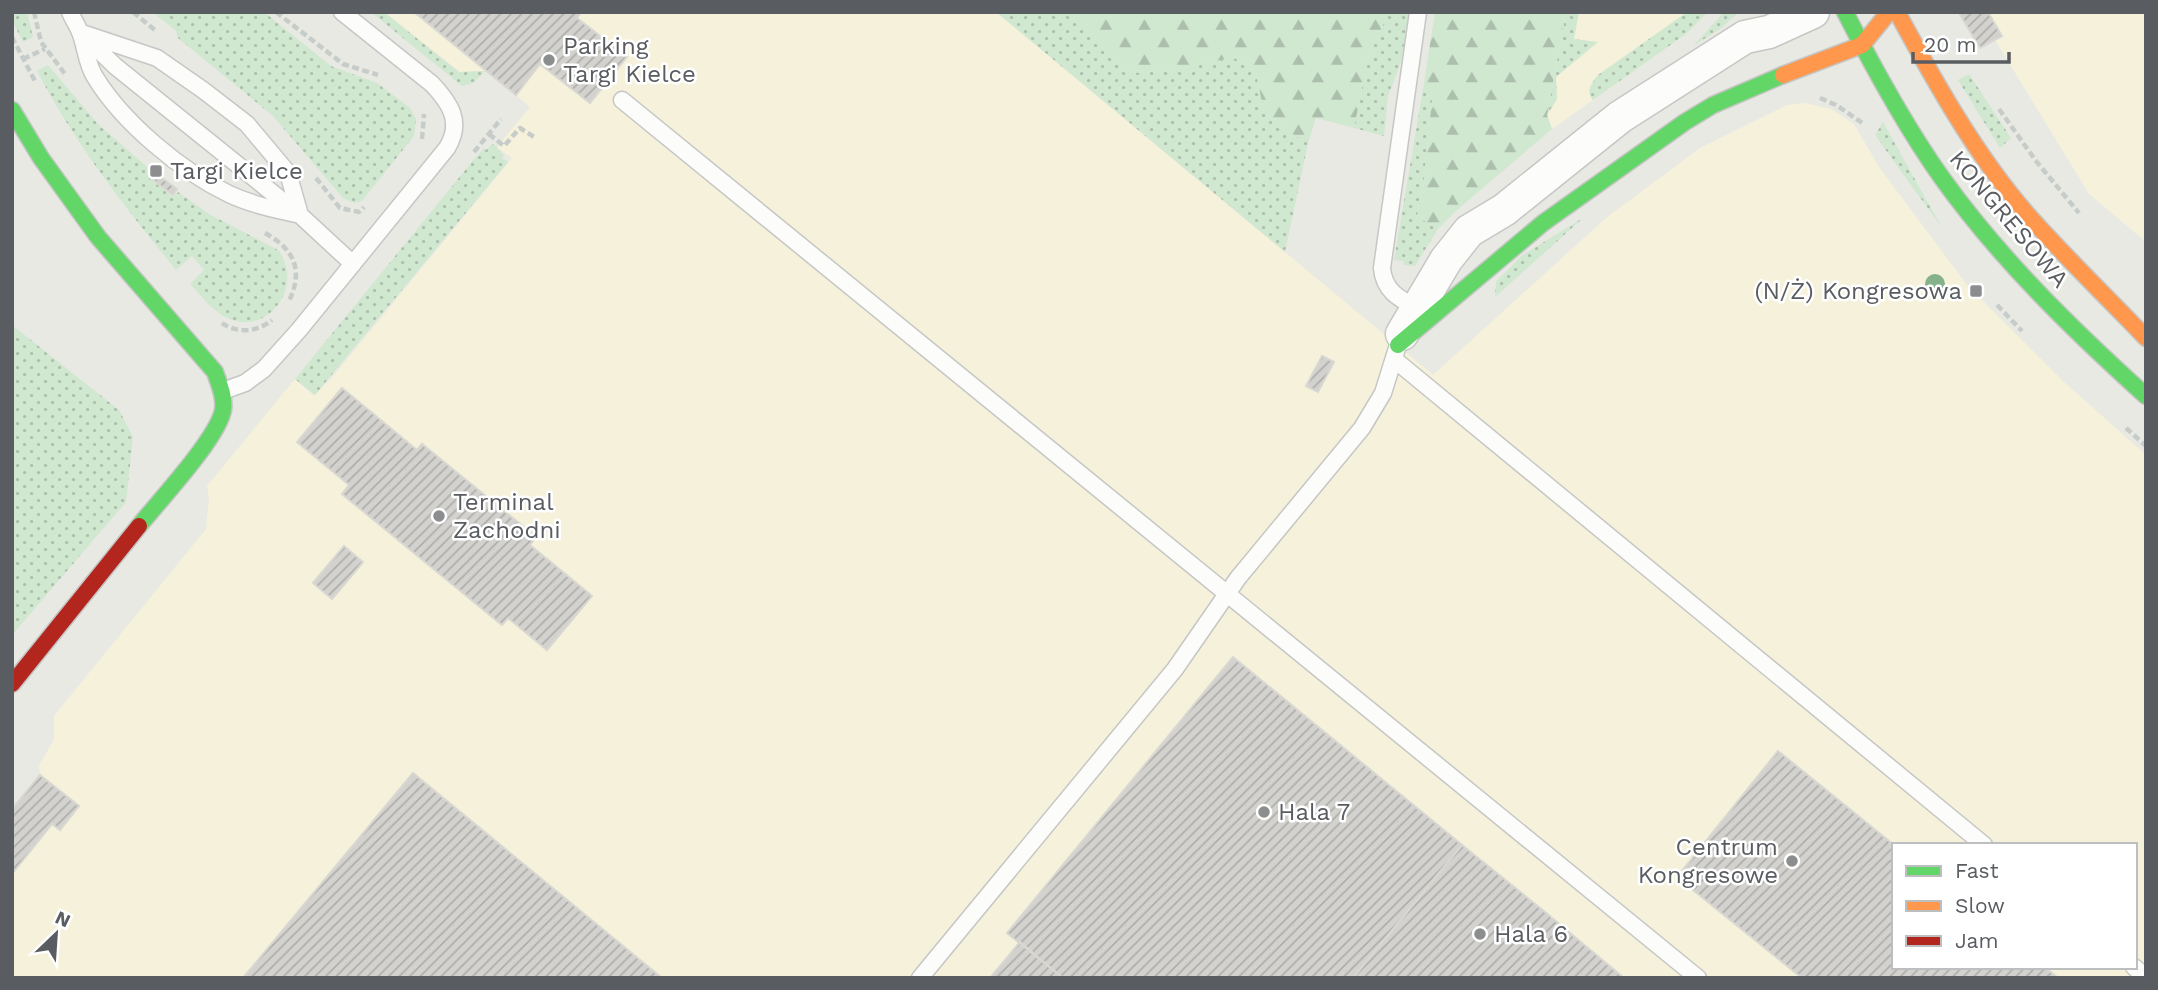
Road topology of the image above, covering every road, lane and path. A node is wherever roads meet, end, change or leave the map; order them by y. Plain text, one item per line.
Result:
1 (34, 12) edge
2 (70, 12) edge
3 (276, 12) edge
4 (342, 12) edge
5 (1418, 12) edge
6 (1813, 12) edge
7 (1845, 12) edge
8 (1889, 12) edge
9 (1897, 12) edge
10 (1752, 25) edge
11 (80, 32) junction
12 (12, 37) edge
13 (1862, 45) junction
14 (45, 49) junction
15 (23, 59) junction
16 (384, 76) dead end
17 (68, 77) dead end
18 (42, 95) dead end
19 (1814, 96) dead end
20 (622, 100) dead end
21 (1995, 103) dead end
22 (420, 108) dead end
23 (12, 110) edge
24 (1864, 124) dead end
25 (489, 134) dead end
26 (534, 137) dead end
27 (414, 149) dead end
28 (300, 215) junction
29 (2084, 219) dead end
30 (258, 230) dead end
31 (353, 264) junction
32 (288, 303) dead end
33 (281, 313) dead end
34 (1426, 313) junction
35 (217, 320) dead end
36 (2146, 338) edge
37 (1396, 353) junction
38 (223, 391) junction
39 (2146, 396) edge
40 (1227, 593) junction
41 (12, 684) edge
42 (1982, 843) edge
43 (920, 978) edge
44 (1698, 978) edge

1 - 14 path
2 - 11 lane
3 - 16 path
4 - 31 lane
5 - 34 lane
6 - 10 street
7 - 13 street, KONGRESOWA
8 - 13 street
9 - 36 street, KONGRESOWA
10 - 34 street
11 - 28 lane
11 - 28 lane
11 - 28 lane
12 - 15 path
13 - 34 street
13 - 39 street, KONGRESOWA
14 - 15 path
14 - 17 path
15 - 18 path
19 - 24 path
20 - 40 lane
21 - 29 path
22 - 27 path
23 - 38 street
25 - 26 path
28 - 31 lane
30 - 32 path
31 - 38 lane
33 - 35 path
34 - 37 street
37 - 40 lane
37 - 42 lane
38 - 41 street
40 - 43 lane
40 - 44 lane

